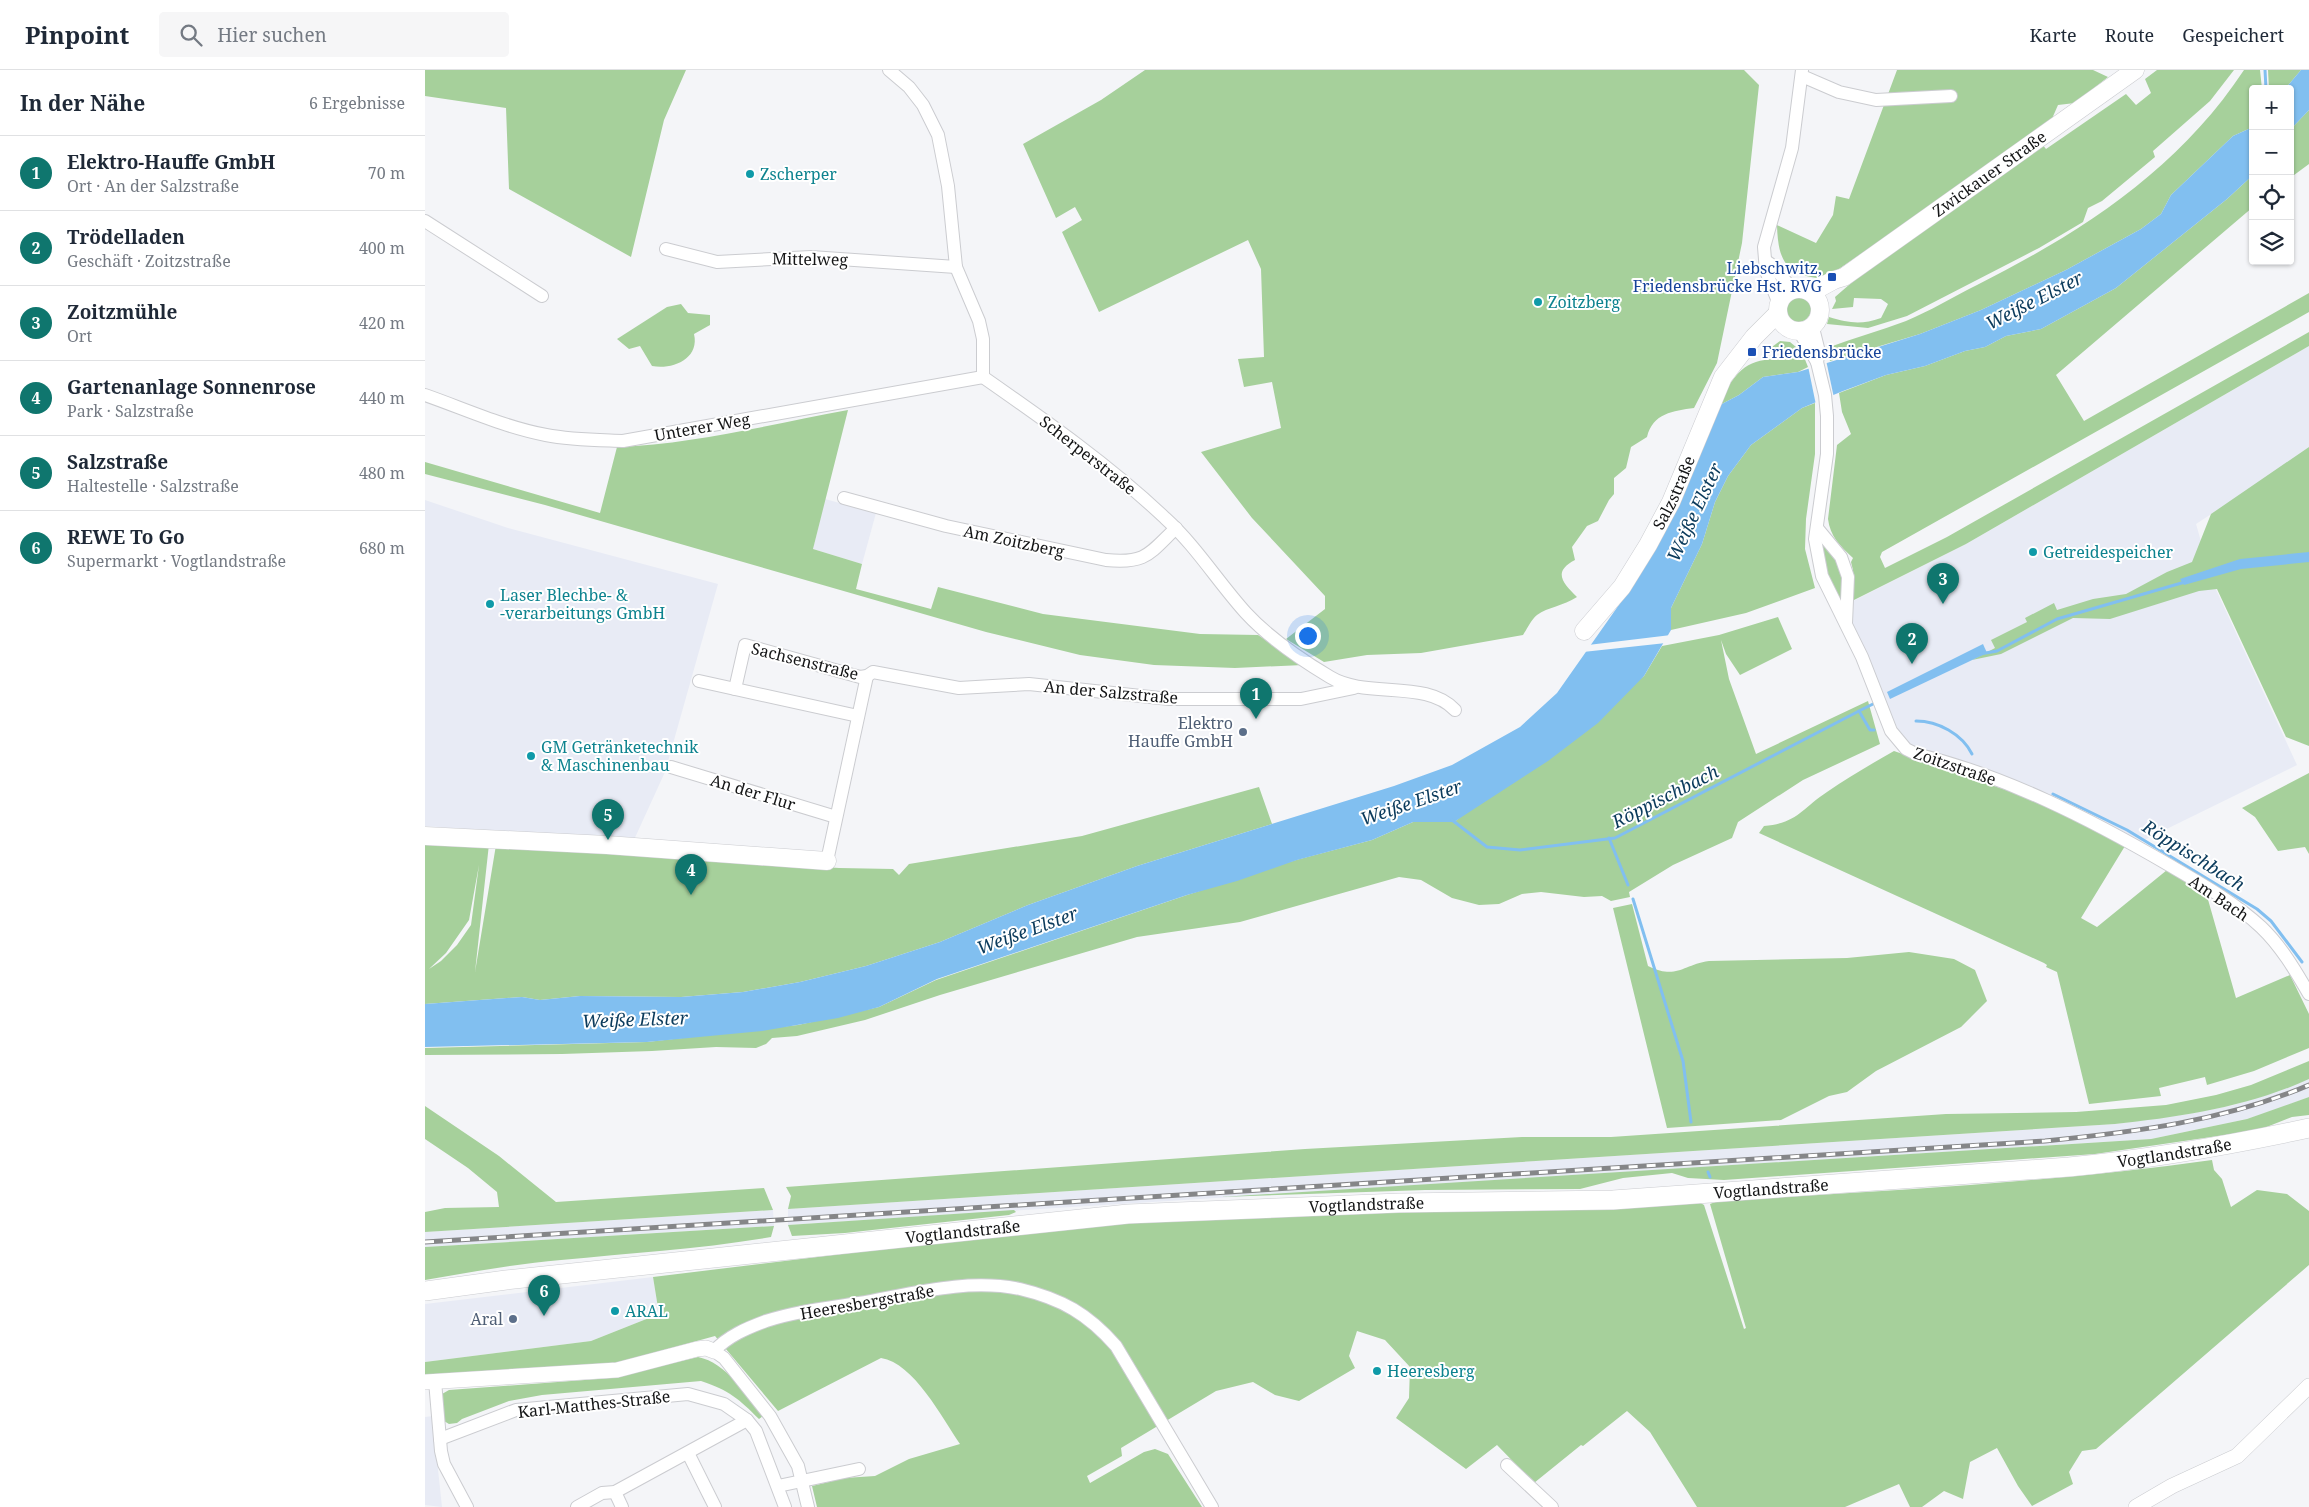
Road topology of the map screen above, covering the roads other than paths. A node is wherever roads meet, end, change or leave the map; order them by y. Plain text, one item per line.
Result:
1 (889, 70) edge
2 (2135, 70) edge
3 (1802, 73) edge
4 (1951, 96) dead end
5 (425, 221) edge
6 (666, 249) dead end
7 (1767, 261) junction
8 (956, 267) junction
9 (1794, 289) junction
10 (542, 296) dead end
11 (1816, 299) junction
12 (1791, 320) junction
13 (983, 377) junction
14 (425, 395) edge
15 (844, 498) dead end
16 (1176, 528) junction
17 (1817, 528) junction
18 (1846, 623) junction
19 (1584, 631) dead end
20 (867, 676) junction
21 (699, 681) dead end
22 (1357, 687) junction
23 (735, 689) junction
24 (1455, 710) dead end
25 (858, 716) junction
26 (671, 767) dead end
27 (836, 817) junction
28 (2105, 829) joint
29 (425, 836) edge
30 (827, 861) joint
31 (2309, 994) edge
32 (2309, 1128) edge
33 (425, 1291) edge
34 (714, 1351) junction
35 (430, 1382) edge
36 (2309, 1386) edge
37 (747, 1420) junction
38 (440, 1439) junction
39 (688, 1453) junction
40 (1507, 1465) dead end
41 (859, 1469) dead end
42 (802, 1481) junction
43 (778, 1486) junction
44 (615, 1492) junction
45 (467, 1507) edge
46 (577, 1507) edge
47 (622, 1507) edge
48 (715, 1507) edge
49 (785, 1507) edge
50 (808, 1507) edge
51 (1212, 1507) edge
52 (1553, 1507) edge
53 (2136, 1507) edge

1 - 8 street
2 - 11 main road, Zwickauer Straße
3 - 4 street
3 - 7 street
5 - 10 street
6 - 8 street, Mittelweg
7 - 9 street
7 - 12 street
8 - 13 street
9 - 11 main road
9 - 12 main road
11 - 12 main road
12 - 17 street, Zoitzstraße
12 - 19 main road, Salzstraße
13 - 14 street, Unterer Weg
13 - 16 street, Scherperstraße
15 - 16 street, Am Zoitzberg
16 - 22 street, Scherperstraße
17 - 18 street, Zoitzstraße
17 - 18 street, Zoitzstraße
18 - 28 street, Zoitzstraße
20 - 22 street, An der Salzstraße
20 - 23 street, Sachsenstraße
20 - 25 street, Sachsenstraße
21 - 23 street
22 - 24 street, Scherperstraße
23 - 25 street
25 - 27 street, Sachsenstraße
26 - 27 street, An der Flur
27 - 30 street, Sachsenstraße
28 - 31 street, Am Bach
29 - 30 main road
32 - 33 main road, Vogtlandstraße
34 - 35 street
34 - 42 street
34 - 51 street, Heeresbergstraße
35 - 38 street
36 - 53 street
37 - 38 street, Karl-Matthes-Straße
37 - 39 street
37 - 43 street, Karl-Matthes-Straße
38 - 45 street
39 - 44 street
39 - 48 street
40 - 52 street
41 - 42 street
42 - 43 street
42 - 50 street
43 - 49 street, Karl-Matthes-Straße
44 - 46 street
44 - 47 street

